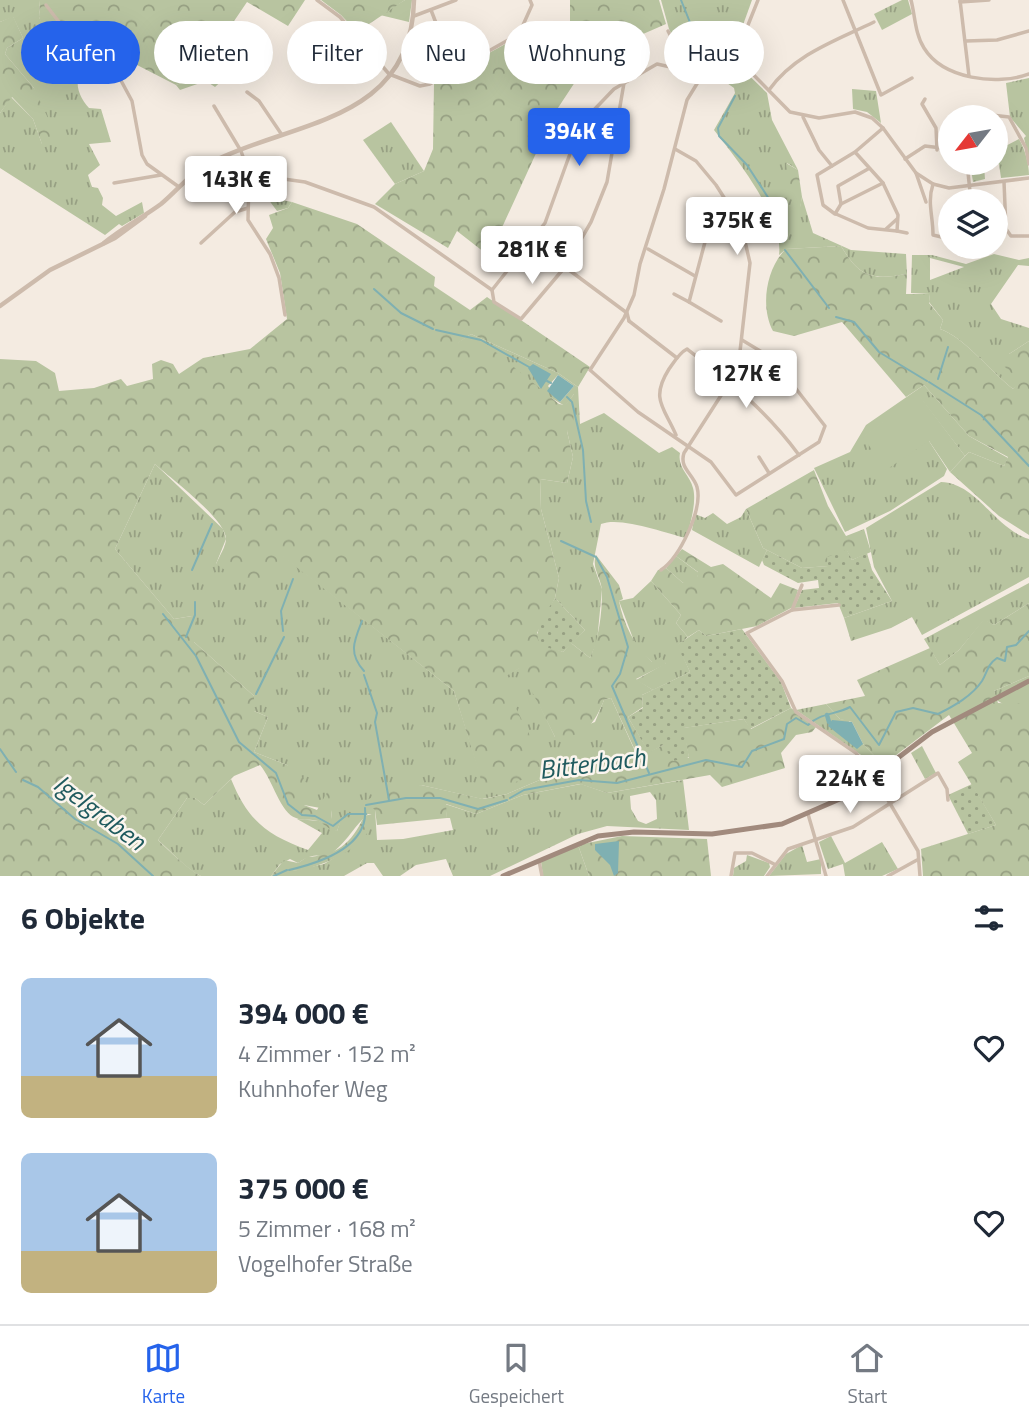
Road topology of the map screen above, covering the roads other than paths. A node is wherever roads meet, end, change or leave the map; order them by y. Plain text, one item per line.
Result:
1 (317, 0) edge
2 (414, 0) edge
3 (456, 0) edge
4 (530, 0) edge
5 (758, 0) edge
6 (843, 0) edge
7 (911, 0) edge
8 (989, 0) edge
9 (960, 1) edge
10 (46, 5) dead end
11 (431, 10) junction
12 (414, 16) junction
13 (435, 21) edge
14 (752, 21) edge
15 (874, 22) dead end
16 (856, 31) junction
17 (1029, 31) edge
18 (966, 41) junction
19 (490, 50) edge
20 (389, 74) junction
21 (1029, 74) edge
22 (970, 76) junction
23 (912, 78) dead end
24 (401, 79) edge
25 (623, 84) edge
26 (624, 84) edge
27 (699, 84) edge
28 (763, 84) edge
29 (769, 90) junction
30 (247, 92) dead end
31 (925, 99) dead end
32 (214, 106) dead end
33 (803, 117) junction
34 (1008, 117) edge
35 (883, 128) junction
36 (283, 137) junction
37 (675, 149) junction
38 (937, 149) joint
39 (241, 151) junction
40 (855, 152) junction
41 (905, 159) junction
42 (1029, 164) edge
43 (832, 166) junction
44 (868, 169) junction
45 (916, 173) junction
46 (249, 174) junction
47 (161, 175) junction
48 (969, 175) edge
49 (1029, 178) edge
50 (1004, 181) junction
51 (114, 183) dead end
52 (883, 183) junction
53 (933, 184) junction
54 (970, 186) junction
55 (179, 187) junction
56 (970, 189) edge
57 (725, 200) junction
58 (841, 204) junction
59 (927, 204) junction
60 (248, 208) junction
61 (154, 209) junction
62 (835, 214) junction
63 (897, 219) junction
64 (886, 229) junction
65 (897, 231) junction
66 (907, 233) dead end
67 (938, 236) edge
68 (1029, 236) edge
69 (104, 243) junction
70 (201, 243) dead end
71 (648, 250) dead end
72 (565, 267) junction
73 (695, 276) junction
74 (492, 290) junction
75 (674, 294) dead end
76 (689, 302) junction
77 (0, 306) edge
78 (627, 313) junction
79 (285, 315) dead end
80 (624, 318) junction
81 (629, 321) junction
82 (721, 321) dead end
83 (742, 340) junction
84 (677, 358) junction
85 (732, 382) junction
86 (677, 437) junction
87 (690, 444) junction
88 (799, 455) junction
89 (759, 457) dead end
90 (769, 473) junction
91 (661, 570) dead end
92 (802, 585) dead end
93 (839, 605) dead end
94 (792, 610) junction
95 (1029, 681) edge
96 (875, 778) junction
97 (948, 800) dead end
98 (891, 804) junction
99 (808, 814) junction
100 (816, 838) junction
101 (539, 859) junction
102 (917, 860) junction
103 (774, 864) junction
104 (503, 876) edge
105 (542, 876) edge
106 (731, 876) edge
107 (767, 876) edge
108 (824, 876) edge
109 (888, 876) edge
110 (920, 876) edge

1 - 20 street
2 - 12 street
3 - 11 street
4 - 19 street
5 - 14 street
6 - 16 street
7 - 22 street
8 - 9 street
9 - 18 street
10 - 47 street
11 - 12 street
11 - 13 street
12 - 20 street
15 - 16 street
16 - 23 street
16 - 29 street
17 - 18 street
18 - 22 street
20 - 24 street
20 - 36 street
21 - 22 street
25 - 74 street
26 - 72 street
27 - 37 street
28 - 29 street
29 - 33 street
30 - 36 street
31 - 38 street
32 - 39 street
33 - 35 street
33 - 43 street
34 - 42 street
35 - 40 street
35 - 41 street
36 - 39 street
37 - 57 street
37 - 78 street
38 - 41 street
39 - 46 street
39 - 55 street
40 - 43 street
40 - 44 street
41 - 45 street
43 - 62 street
44 - 52 street
44 - 58 street
45 - 53 street
45 - 59 street
46 - 60 street
46 - 74 street
47 - 51 street
47 - 55 street
48 - 54 street
49 - 50 street
50 - 54 street
50 - 68 street
52 - 58 street
52 - 63 street
53 - 54 street
53 - 59 street
54 - 56 street
55 - 61 street
57 - 73 street
57 - 83 street
58 - 62 street
59 - 67 street
60 - 70 street
60 - 79 street
61 - 69 street
61 - 69 street
62 - 64 street
63 - 64 street
63 - 65 street
64 - 65 street
65 - 66 street
69 - 77 street
71 - 73 street
72 - 74 street
72 - 78 street
73 - 76 street
75 - 76 street
76 - 82 street
78 - 80 street
78 - 81 street
80 - 81 street
80 - 86 street
81 - 84 street
83 - 85 street
83 - 88 street
84 - 85 street
84 - 86 street
85 - 87 street
85 - 88 street
86 - 87 street
87 - 90 street
87 - 91 street
88 - 90 street
89 - 90 street
92 - 94 street
93 - 94 street
94 - 96 street
95 - 96 main road
96 - 98 street
96 - 99 main road
97 - 98 street
98 - 100 street
98 - 102 street
99 - 100 street
99 - 101 main road
100 - 103 street
100 - 108 street
101 - 104 main road
101 - 105 street
102 - 109 street
102 - 110 street
103 - 106 street
103 - 107 street

